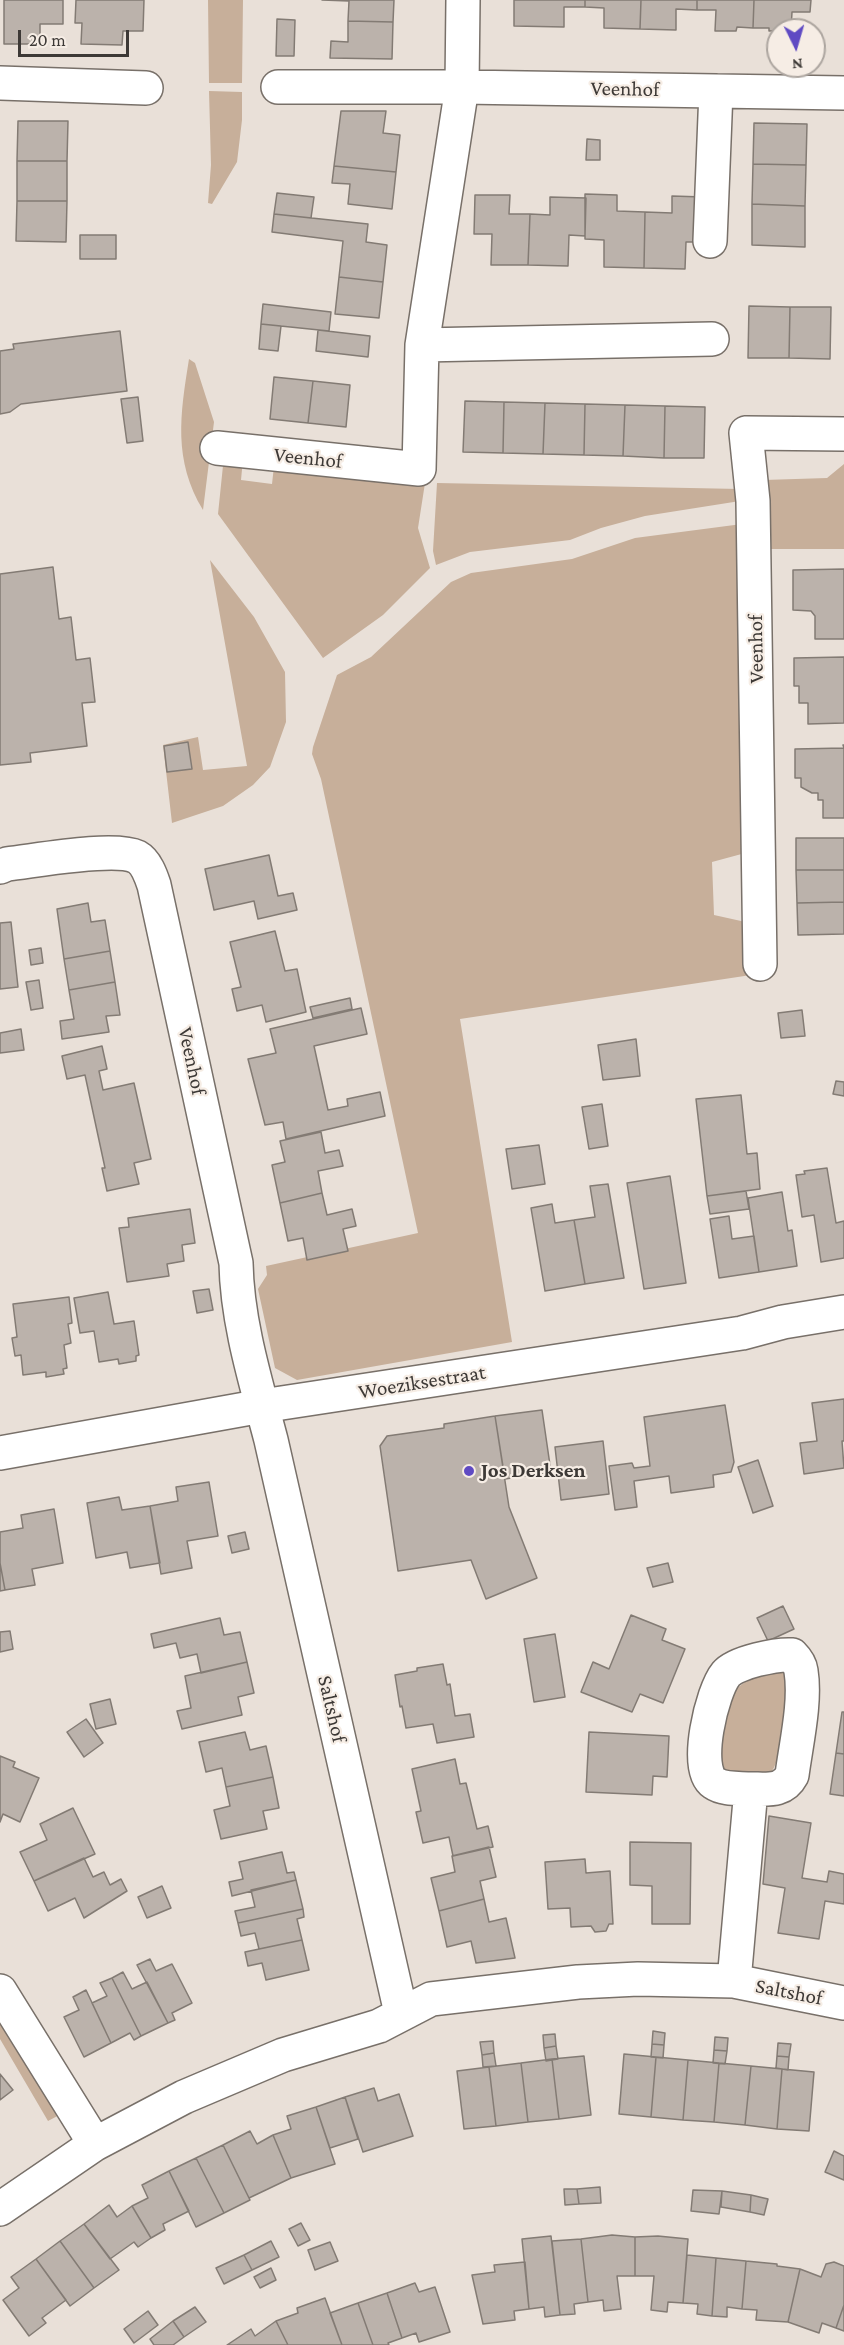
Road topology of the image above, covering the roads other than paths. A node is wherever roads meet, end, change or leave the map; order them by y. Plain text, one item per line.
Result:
1 (463, 0) edge
2 (0, 84) edge
3 (278, 87) dead end
4 (462, 87) junction
5 (146, 88) dead end
6 (716, 91) junction
7 (844, 93) edge
8 (710, 241) dead end
9 (712, 339) dead end
10 (422, 345) junction
11 (844, 434) edge
12 (217, 448) dead end
13 (0, 867) edge
14 (760, 964) dead end
15 (844, 1312) edge
16 (262, 1406) junction
17 (0, 1453) edge
18 (751, 1788) dead end
19 (734, 1981) junction
20 (0, 1991) edge
21 (844, 2003) edge
22 (401, 2013) junction
23 (95, 2144) junction
24 (0, 2209) edge

1 - 4 street, Veenhof
2 - 5 street
3 - 4 street, Veenhof
4 - 6 street, Veenhof
4 - 10 street, Veenhof
6 - 7 street, Veenhof
6 - 8 street
9 - 10 street
10 - 12 street, Veenhof
11 - 14 street, Veenhof
13 - 16 street, Veenhof
15 - 16 street, Woeziksestraat
16 - 17 street, Woeziksestraat
16 - 22 street, Saltshof
18 - 19 street, Saltshof
19 - 21 street, Saltshof
19 - 22 street, Saltshof
20 - 23 street
22 - 23 street, Saltshof
23 - 24 street, Saltshof

